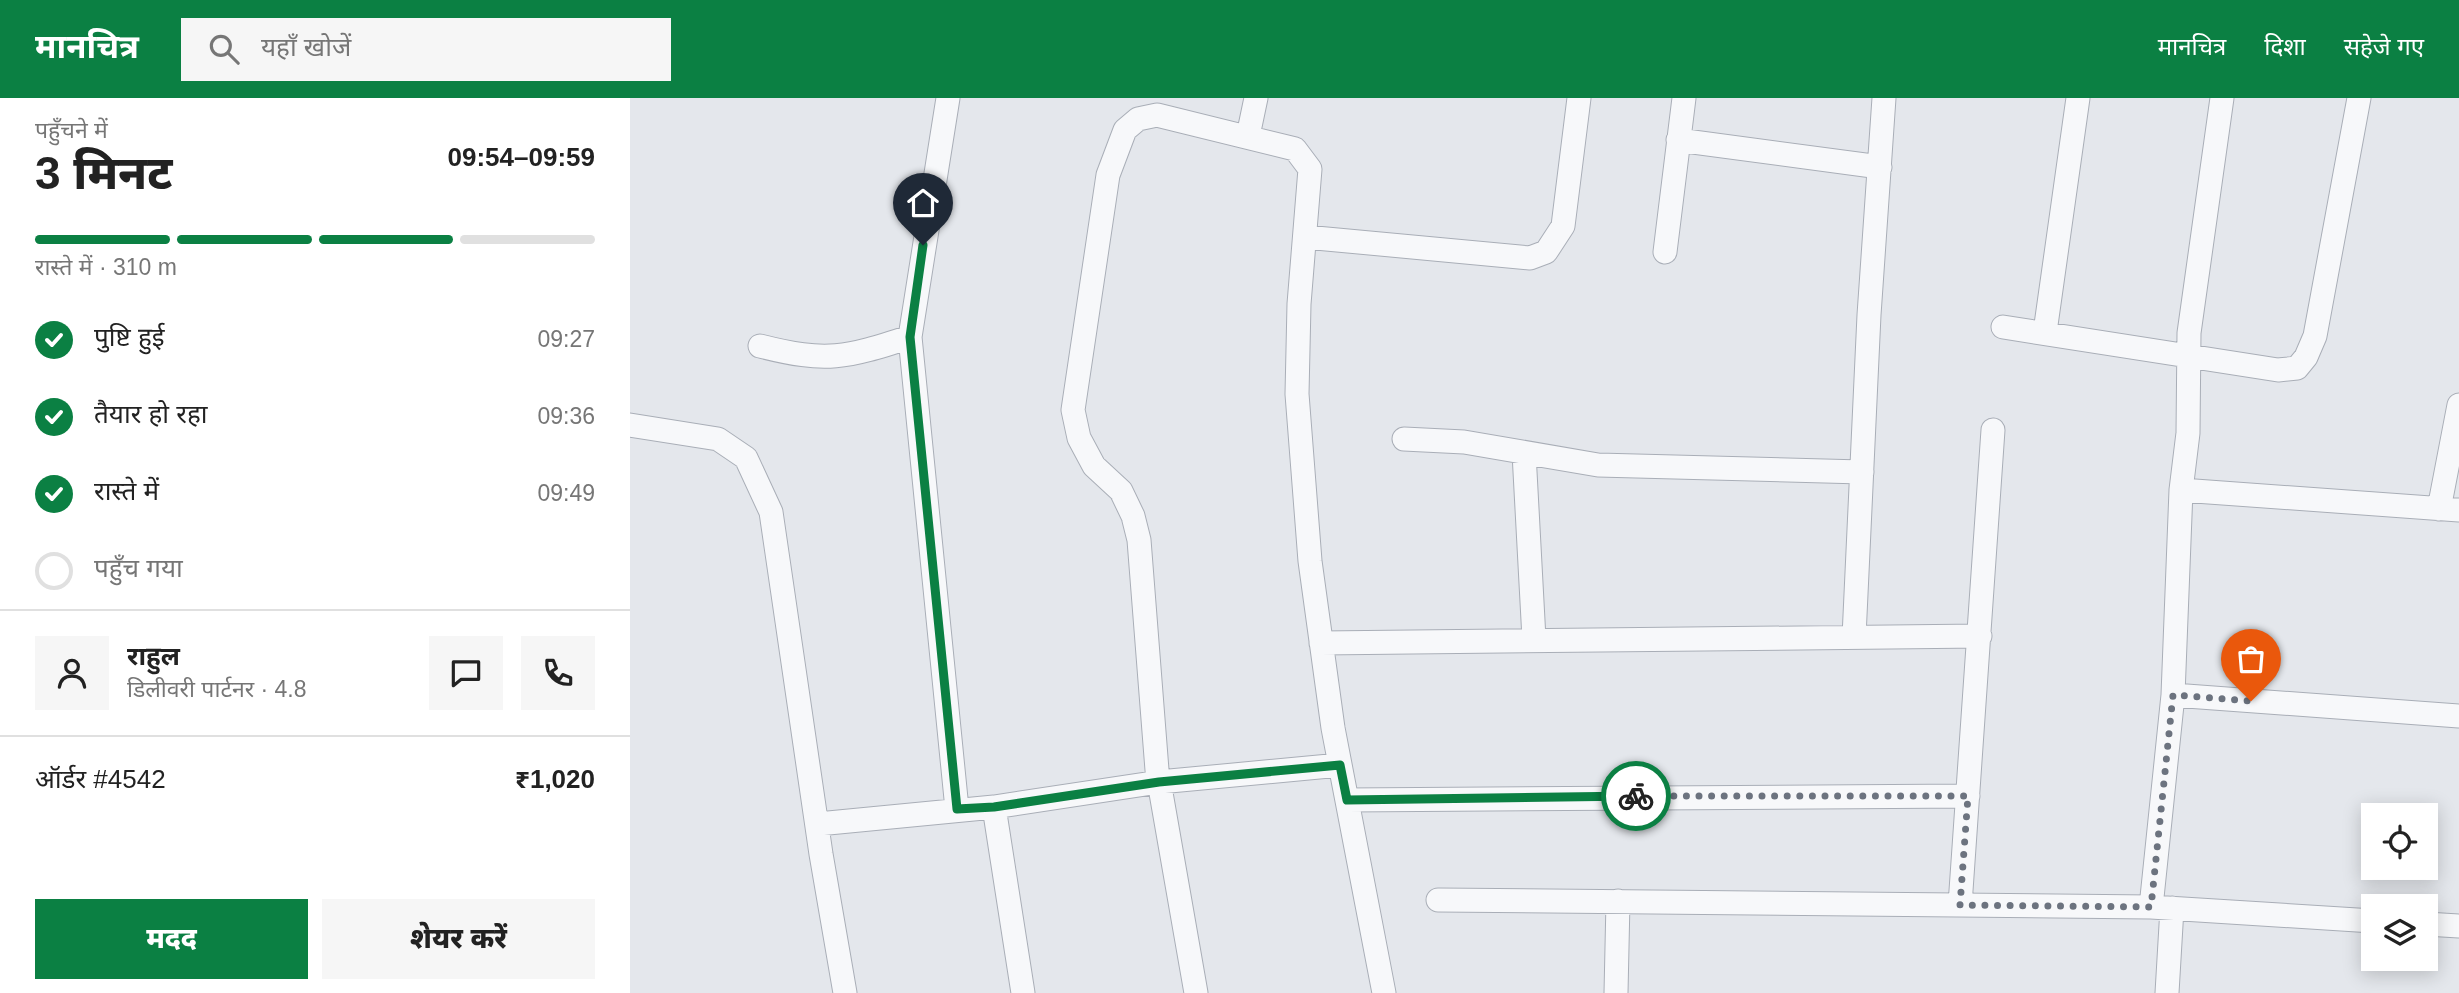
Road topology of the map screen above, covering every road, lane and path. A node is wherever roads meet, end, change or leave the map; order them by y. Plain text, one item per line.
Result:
1 (948, 98) edge
2 (1255, 98) edge
3 (1578, 98) edge
4 (1684, 98) edge
5 (1884, 98) edge
6 (2078, 98) edge
7 (2222, 98) edge
8 (2359, 98) edge
9 (1248, 136) junction
10 (1678, 140) junction
11 (1880, 167) junction
12 (1305, 237) junction
13 (1665, 252) dead end
14 (2003, 327) dead end
15 (2045, 332) junction
16 (910, 337) junction
17 (760, 346) dead end
18 (2189, 357) junction
19 (2459, 405) edge
20 (630, 425) edge
21 (1993, 430) dead end
22 (1404, 439) dead end
23 (1524, 453) junction
24 (1862, 472) junction
25 (2181, 490) junction
26 (2449, 509) edge
27 (1980, 636) junction
28 (1854, 637) junction
29 (1534, 639) junction
30 (1321, 643) junction
31 (2173, 695) junction
32 (2459, 716) edge
33 (1340, 765) junction
34 (1159, 782) junction
35 (1968, 796) junction
36 (1347, 800) junction
37 (994, 807) junction
38 (957, 809) junction
39 (818, 824) junction
40 (1438, 900) dead end
41 (1618, 901) junction
42 (1960, 905) junction
43 (2161, 907) junction
44 (2361, 920) edge
45 (2438, 925) edge
46 (2459, 926) edge
47 (845, 993) edge
48 (1023, 993) edge
49 (1196, 993) edge
50 (1384, 993) edge
51 (1616, 993) edge
52 (2167, 993) edge

1 - 16 street
2 - 9 street
3 - 12 street
4 - 10 street
5 - 11 street
6 - 15 street
7 - 18 street
8 - 18 street
9 - 12 street
9 - 34 street
10 - 11 street
10 - 13 street
11 - 24 street
12 - 30 street
14 - 15 street
15 - 18 street
16 - 17 street
16 - 38 street
18 - 25 street
19 - 26 street
20 - 39 street
21 - 27 street
22 - 23 street
23 - 24 street
23 - 29 street
24 - 28 street
25 - 26 street
25 - 31 street
27 - 28 street
27 - 35 street
28 - 29 street
29 - 30 street
30 - 33 street
31 - 32 street
31 - 43 street
33 - 34 street
33 - 36 street
34 - 37 street
34 - 49 street
35 - 36 street
35 - 42 street
36 - 50 street
37 - 38 street
37 - 48 street
38 - 39 street
39 - 47 street
40 - 41 street
41 - 42 street
41 - 51 street
42 - 43 street
43 - 44 street
43 - 52 street
45 - 46 street

